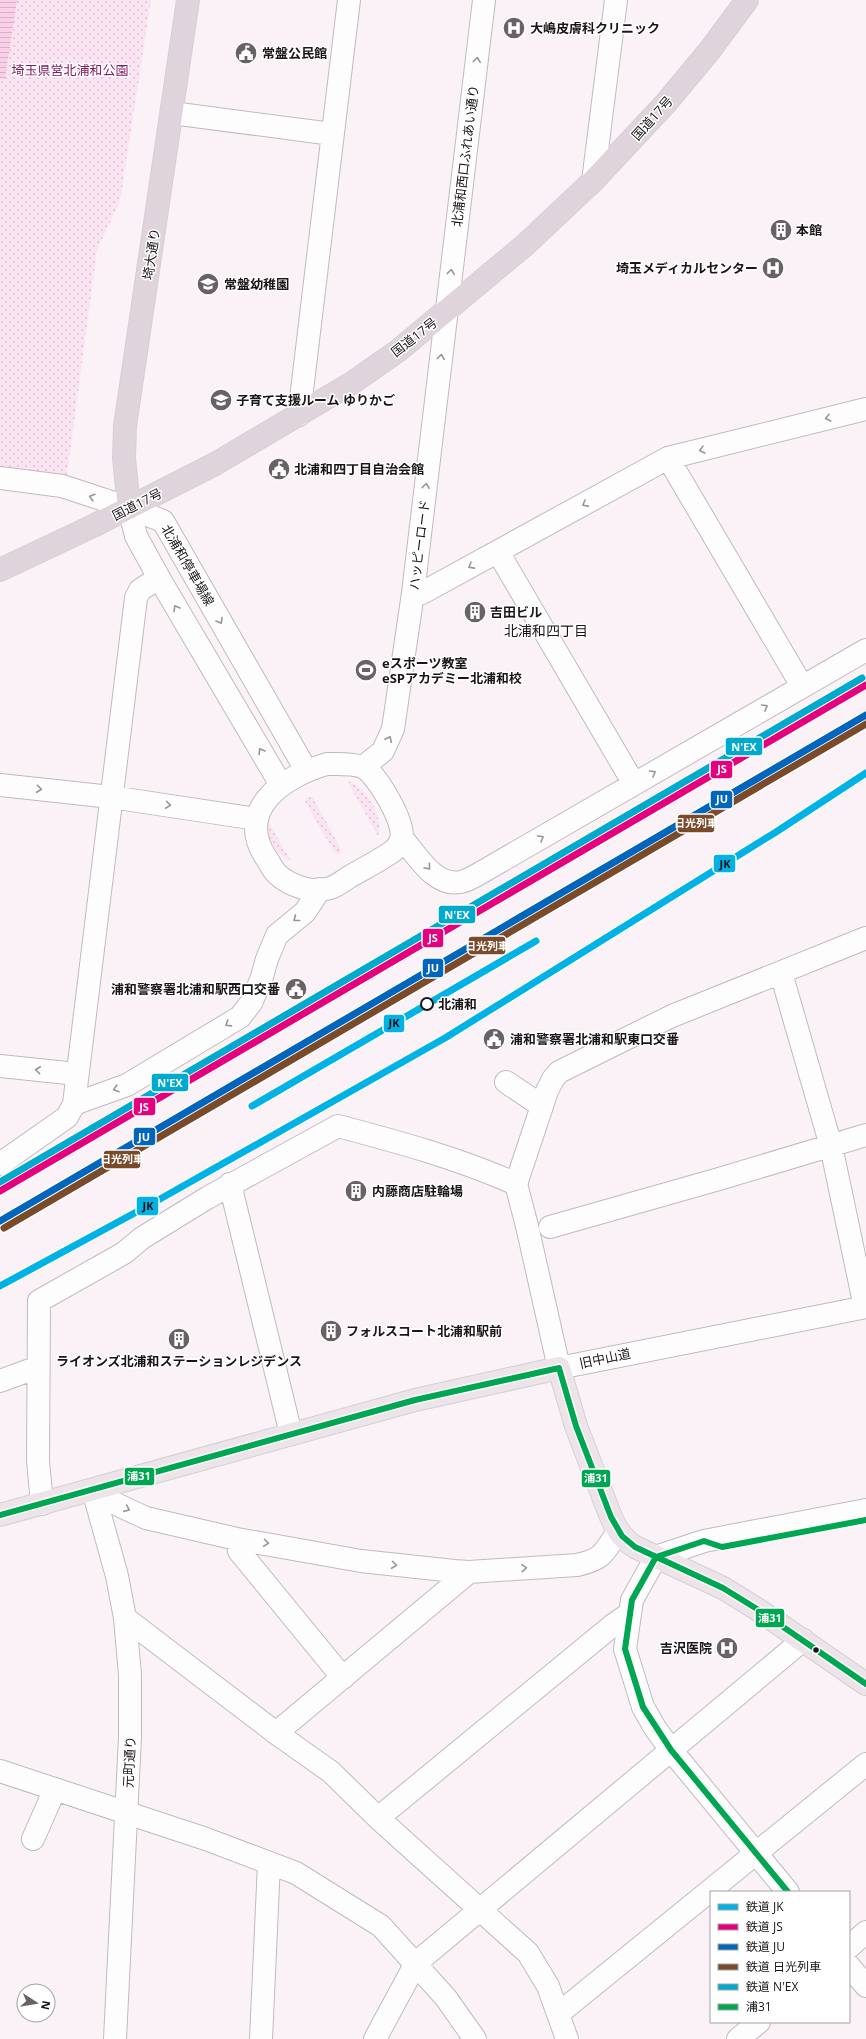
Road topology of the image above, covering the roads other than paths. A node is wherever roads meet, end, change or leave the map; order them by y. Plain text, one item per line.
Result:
1 (188, 0) edge
2 (348, 0) edge
3 (484, 0) edge
4 (616, 0) edge
5 (748, 0) edge
6 (172, 113) junction
7 (332, 134) junction
8 (593, 181) junction
9 (446, 311) junction
10 (866, 409) edge
11 (299, 415) junction
12 (668, 458) junction
13 (0, 478) edge
14 (129, 508) junction
15 (498, 552) junction
16 (0, 570) edge
17 (159, 578) junction
18 (413, 593) junction
19 (866, 650) edge
20 (802, 686) junction
21 (363, 767) junction
22 (306, 770) junction
23 (634, 784) junction
24 (0, 785) edge
25 (281, 785) junction
26 (111, 797) junction
27 (257, 819) junction
28 (402, 838) junction
29 (320, 889) junction
30 (866, 938) edge
31 (781, 973) junction
32 (0, 1066) edge
33 (77, 1074) junction
34 (506, 1082) dead end
35 (74, 1104) junction
36 (542, 1106) junction
37 (866, 1135) edge
38 (831, 1146) junction
39 (0, 1164) edge
40 (230, 1184) junction
41 (516, 1184) junction
42 (550, 1227) dead end
43 (865, 1307) edge
44 (38, 1366) junction
45 (559, 1368) junction
46 (0, 1381) edge
47 (291, 1434) junction
48 (93, 1490) junction
49 (42, 1504) junction
50 (866, 1510) edge
51 (0, 1515) edge
52 (618, 1532) junction
53 (237, 1539) junction
54 (656, 1557) junction
55 (469, 1572) junction
56 (629, 1614) junction
57 (125, 1618) junction
58 (803, 1640) junction
59 (343, 1678) junction
60 (866, 1684) edge
61 (276, 1733) junction
62 (671, 1750) junction
63 (866, 1764) edge
64 (0, 1771) edge
65 (55, 1789) junction
66 (127, 1812) junction
67 (378, 1818) junction
68 (34, 1839) dead end
69 (756, 1854) junction
70 (269, 1863) junction
71 (710, 1891) edge
72 (710, 1891) edge
73 (787, 1891) edge
74 (480, 1910) junction
75 (866, 1932) edge
76 (850, 1946) edge
77 (416, 1963) junction
78 (850, 1967) edge
79 (866, 1986) edge
80 (558, 2014) junction
81 (758, 2023) edge
82 (115, 2039) edge
83 (261, 2039) edge
84 (375, 2039) edge
85 (475, 2039) edge
86 (566, 2039) edge
87 (738, 2039) edge

1 - 6 highway, 埼大通り
2 - 7 street
9 -> 3 street, 北浦和西口ふれあい通り
4 - 8 street
5 - 8 highway, 国道17号
6 - 7 street
6 - 14 highway, 埼大通り
7 - 11 street
8 - 9 highway, 国道17号
9 - 11 highway, 国道17号
18 -> 9 street, ハッピーロード
10 -> 12 street
11 - 14 highway, 国道17号
12 -> 15 street
12 - 20 street
14 -> 13 street, 北浦和停車場線
14 - 16 highway, 国道17号
14 - 17 street
14 -> 22 street, 北浦和停車場線
15 -> 18 street
15 - 23 street
25 -> 17 street
17 - 26 street
21 -> 18 street, ハッピーロード
19 - 20 street
23 -> 20 street
21 - 22 street
21 - 28 street
22 - 25 street
28 -> 23 street
24 -> 26 street
25 - 27 street
26 -> 27 street
26 - 33 street
27 - 29 street
28 - 29 street
29 -> 35 street
30 - 31 street
31 - 36 street
31 - 38 street
33 -> 32 street
33 - 35 street
34 - 36 street
35 - 39 street
36 - 41 street
37 - 38 street
38 - 42 street
38 - 43 street
40 - 41 street
40 - 44 street
40 - 47 street
41 - 45 street
43 - 45 street, 旧中山道
44 - 46 street
44 - 49 street
45 - 47 main road, 旧中山道
45 - 52 main road
47 - 48 main road, 旧中山道
48 - 49 main road, 旧中山道
48 -> 53 street
48 - 57 street, 元町通り
49 - 51 main road, 旧中山道
50 - 54 street
52 - 54 main road
55 -> 52 street
53 -> 55 street
53 - 59 street
54 - 56 street
54 - 58 main road
55 - 59 street
56 - 62 street
56 - 67 street
57 - 61 street
57 - 66 street, 元町通り
58 - 60 main road
58 - 62 street
59 - 61 street
61 - 67 street
62 - 69 street
62 - 74 street
63 - 69 street
64 - 65 street
65 - 66 street
65 - 68 street
66 - 70 street
66 - 82 street, 元町通り
67 - 74 street
69 - 72 street
69 - 73 street
70 - 77 street
70 - 83 street
71 - 80 street
74 - 77 street
74 - 80 street
75 - 76 street
77 - 84 street
77 - 85 street
78 - 79 street
80 - 86 street
81 - 87 street

